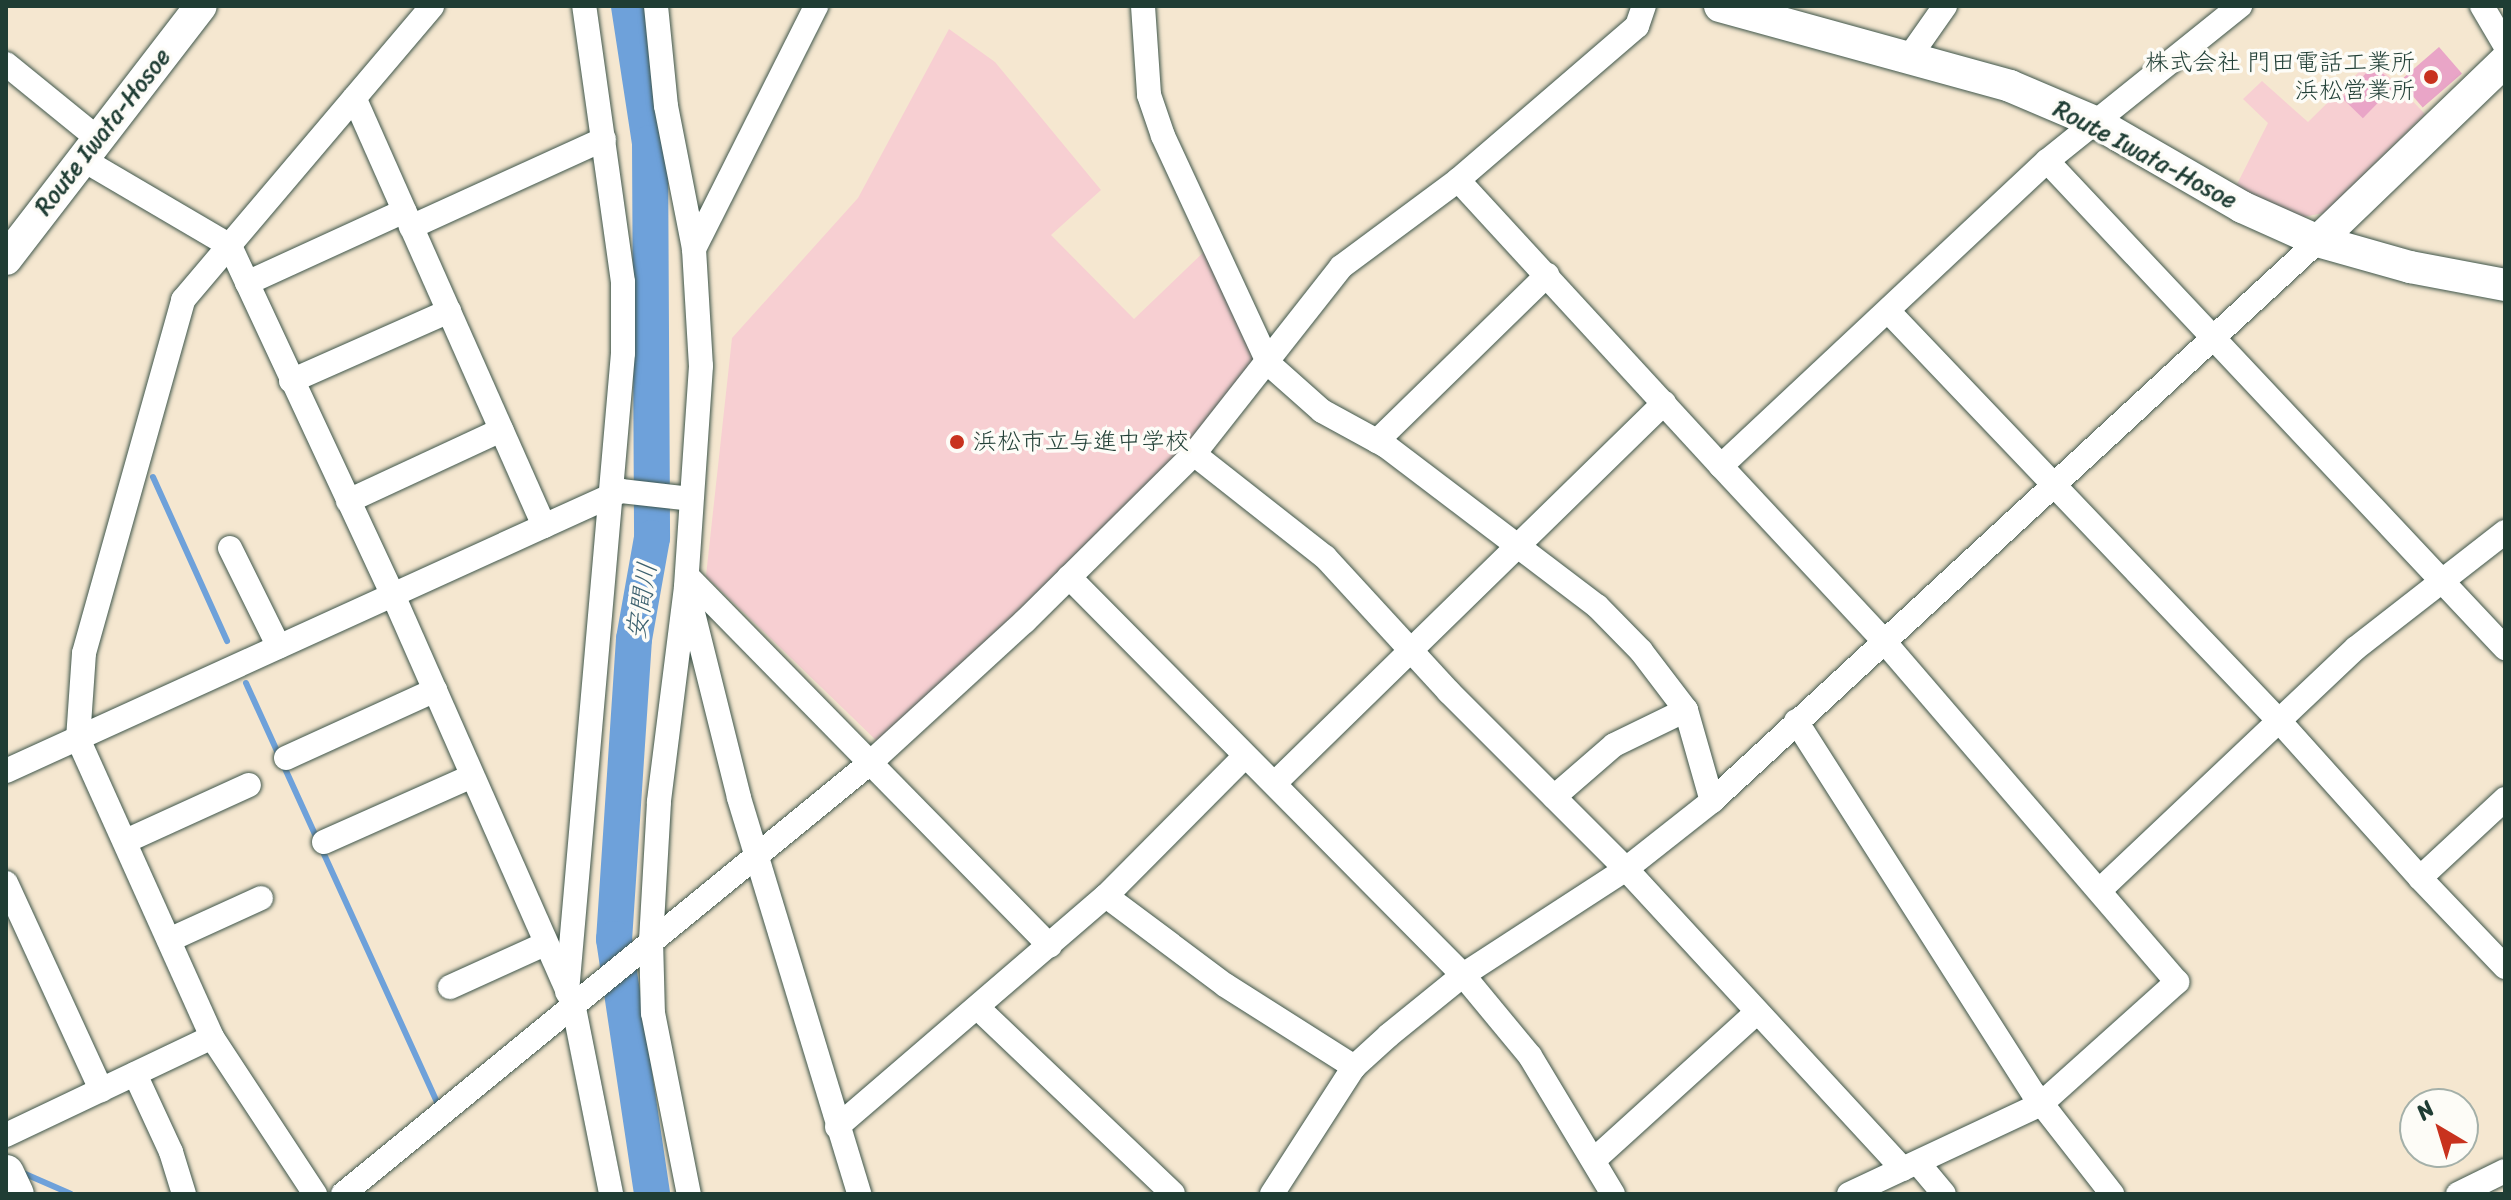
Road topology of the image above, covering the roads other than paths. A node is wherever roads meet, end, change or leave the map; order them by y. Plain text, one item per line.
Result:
1 (201, 6) edge
2 (432, 6) edge
3 (584, 6) edge
4 (656, 6) edge
5 (816, 6) edge
6 (1143, 6) edge
7 (1644, 6) edge
8 (1720, 6) edge
9 (1945, 6) edge
10 (2240, 6) edge
11 (2482, 6) edge
12 (2505, 45) edge
13 (1910, 56) junction
14 (2505, 61) edge
15 (6, 64) edge
16 (354, 98) junction
17 (2095, 122) junction
18 (604, 139) junction
19 (89, 148) junction
20 (2047, 161) junction
21 (1458, 180) junction
22 (408, 219) junction
23 (2318, 241) junction
24 (230, 246) junction
25 (694, 249) junction
26 (6, 259) edge
27 (1547, 275) junction
28 (247, 283) junction
29 (2505, 285) edge
30 (449, 311) junction
31 (1889, 312) junction
32 (2215, 336) junction
33 (1269, 364) junction
34 (291, 381) junction
35 (1664, 403) junction
36 (501, 430) junction
37 (1377, 441) junction
38 (1194, 454) junction
39 (1721, 466) junction
40 (2052, 486) junction
41 (617, 494) junction
42 (685, 498) junction
43 (348, 501) junction
44 (544, 526) junction
45 (2505, 532) edge
46 (1519, 544) junction
47 (230, 548) dead end
48 (1069, 577) junction
49 (2442, 577) junction
50 (686, 582) junction
51 (393, 595) junction
52 (1884, 641) junction
53 (279, 647) junction
54 (2505, 648) edge
55 (1412, 649) junction
56 (435, 690) junction
57 (1686, 710) junction
58 (1796, 721) junction
59 (2281, 723) junction
60 (78, 739) junction
61 (1245, 756) junction
62 (286, 758) dead end
63 (870, 763) junction
64 (6, 771) edge
65 (472, 776) junction
66 (1275, 783) junction
67 (249, 785) dead end
68 (1554, 797) junction
69 (2505, 799) edge
70 (1712, 801) junction
71 (126, 841) junction
72 (324, 842) dead end
73 (756, 856) junction
74 (1626, 869) junction
75 (2420, 878) junction
76 (6, 883) edge
77 (2100, 890) junction
78 (1106, 896) junction
79 (261, 898) dead end
80 (169, 940) junction
81 (647, 943) junction
82 (545, 944) junction
83 (1050, 946) junction
84 (2505, 967) edge
85 (1463, 975) junction
86 (450, 987) dead end
87 (574, 997) junction
88 (978, 1008) junction
89 (1756, 1013) junction
90 (212, 1037) junction
91 (1354, 1067) junction
92 (135, 1074) junction
93 (101, 1090) junction
94 (2041, 1104) junction
95 (837, 1127) junction
96 (6, 1135) edge
97 (1595, 1159) junction
98 (1910, 1166) junction
99 (2505, 1171) edge
100 (6, 1173) edge
101 (346, 1193) edge
102 (16, 1194) edge
103 (184, 1194) edge
104 (315, 1194) edge
105 (611, 1194) edge
106 (689, 1194) edge
107 (859, 1194) edge
108 (1173, 1194) edge
109 (1272, 1194) edge
110 (1613, 1194) edge
111 (1849, 1194) edge
112 (1944, 1194) edge
113 (2112, 1194) edge
114 (2458, 1194) edge

1 - 19 main road, Route Iwata-Hosoe
2 - 16 street
3 - 18 street
4 - 25 street
5 - 25 street
6 - 33 street
7 - 21 street
8 - 13 main road, Route Iwata-Hosoe
9 - 13 street
10 - 17 street
11 - 12 street
13 - 17 main road, Route Iwata-Hosoe
14 - 23 main road
15 - 19 street
16 - 22 street
16 - 24 street
17 - 20 street
17 - 23 main road, Route Iwata-Hosoe
18 - 22 street
18 - 41 street
19 - 24 street
19 - 26 main road, Route Iwata-Hosoe
20 - 31 street
20 - 32 street
21 - 27 street
21 - 33 street
22 - 28 street
22 - 30 street
23 - 29 main road, Route Iwata-Hosoe
23 - 32 street
24 - 28 street
24 - 60 street
25 - 42 street
27 - 35 street
27 - 37 street
28 - 34 street
30 - 34 street
30 - 36 street
31 - 39 street
31 - 40 street
32 - 40 street
32 - 49 street
33 - 37 street
33 - 38 street
34 - 43 street
35 - 39 street
35 - 46 street
36 - 43 street
36 - 44 street
37 - 46 street
38 - 48 street
38 - 55 street
39 - 52 street
40 - 52 street
40 - 59 street
41 - 42 street
41 - 44 street
41 - 87 street
42 - 50 street
43 - 51 street
44 - 51 street
45 - 49 street
46 - 55 street
46 - 57 street
47 - 53 street
48 - 61 street
48 - 63 street
49 - 54 street
49 - 59 street
50 - 63 street
50 - 73 street
50 - 81 street
51 - 53 street
51 - 56 street
52 - 58 street
52 - 77 street
53 - 60 street
55 - 66 street
55 - 68 street
56 - 62 street
56 - 65 street
57 - 68 street
57 - 70 street
58 - 70 street
58 - 94 street
59 - 75 street
59 - 77 street
60 - 64 street
60 - 71 street
61 - 66 street
61 - 78 street
63 - 73 street
63 - 83 street
65 - 72 street
65 - 82 street
66 - 85 street
67 - 71 street
68 - 74 street
69 - 75 street
70 - 74 street
71 - 80 street
73 - 81 street
73 - 95 street
74 - 85 street
74 - 89 street
75 - 84 street
76 - 93 street
77 - 94 street
78 - 83 street
78 - 91 street
79 - 80 street
80 - 90 street
81 - 87 street
81 - 106 street
82 - 86 street
82 - 87 street
83 - 88 street
85 - 91 street
85 - 97 street
87 - 101 street
87 - 105 street
88 - 95 street
88 - 108 street
89 - 97 street
89 - 98 street
90 - 92 street
90 - 104 street
91 - 109 street
92 - 93 street
92 - 103 street
93 - 96 street
94 - 98 street
94 - 113 street
95 - 107 street
97 - 110 street
98 - 111 street
98 - 112 street
99 - 114 street
100 - 102 main road

